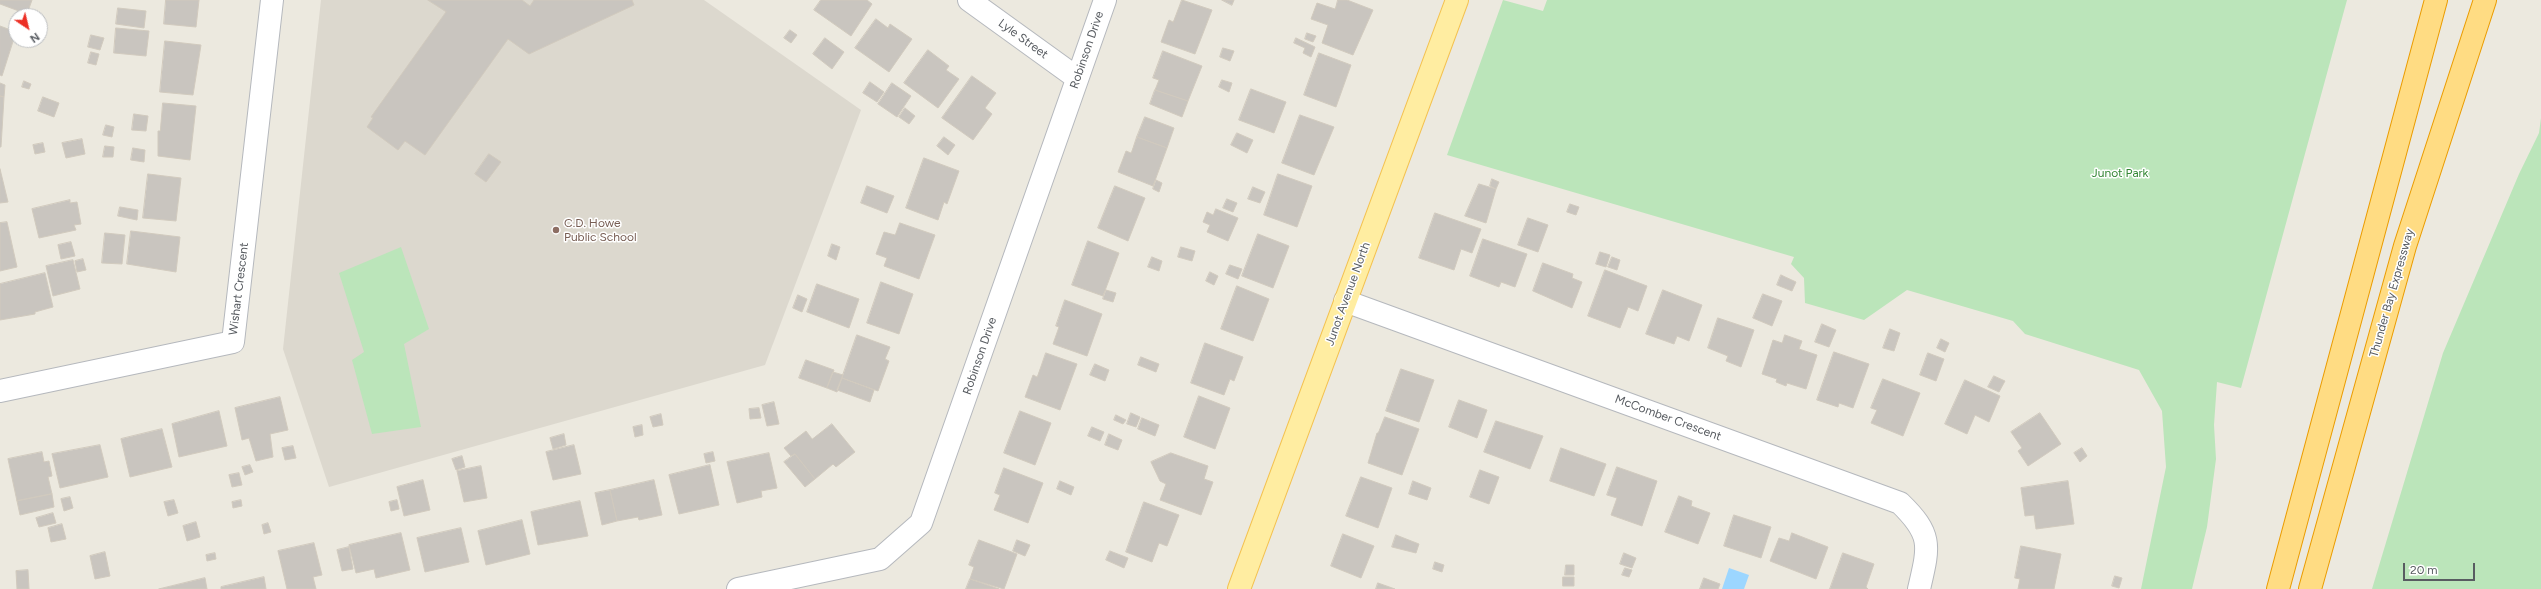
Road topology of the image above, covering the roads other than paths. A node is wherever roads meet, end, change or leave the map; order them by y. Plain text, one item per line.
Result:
1 (272, 0) edge
2 (969, 0) edge
3 (1105, 0) edge
4 (1457, 0) edge
5 (2436, 0) edge
6 (2485, 0) edge
7 (1077, 78) junction
8 (1345, 300) junction
9 (0, 391) edge
10 (738, 589) edge
11 (1239, 589) edge
12 (1919, 589) edge
13 (2278, 589) edge
14 (2310, 589) edge

1 - 9 street, Wishart Crescent
2 - 7 street, Lyle Street
3 - 7 street, Robinson Drive
4 - 8 main road, Junot Avenue North
5 - 13 highway
6 - 14 highway, Thunder Bay Expressway
7 - 10 street, Robinson Drive
8 - 11 main road, Junot Avenue North
8 - 12 street, McComber Crescent

